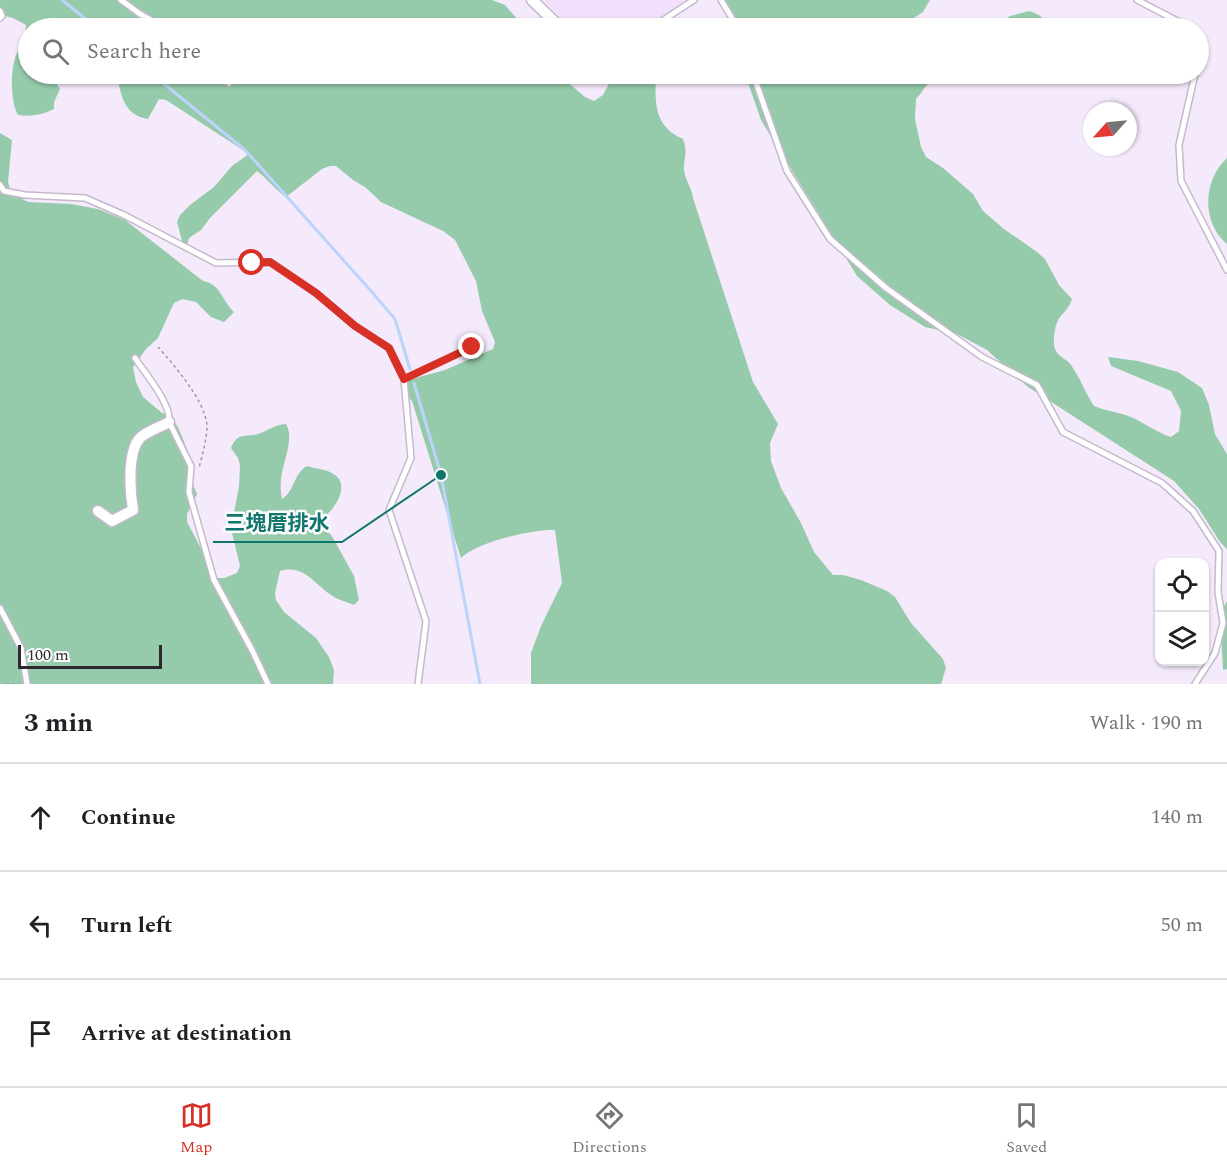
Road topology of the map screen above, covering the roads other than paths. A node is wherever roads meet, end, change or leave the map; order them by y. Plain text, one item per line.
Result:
1 (121, 0) edge
2 (532, 0) edge
3 (694, 0) edge
4 (721, 0) edge
5 (1137, 0) edge
6 (0, 11) edge
7 (0, 18) edge
8 (149, 18) edge
9 (551, 18) edge
10 (666, 18) edge
11 (732, 18) edge
12 (1172, 18) edge
13 (757, 84) edge
14 (1194, 84) edge
15 (0, 185) edge
16 (1227, 270) edge
17 (135, 358) dead end
18 (169, 422) junction
19 (98, 511) dead end
20 (0, 608) edge
21 (27, 684) edge
22 (268, 684) edge
23 (418, 684) edge
24 (1196, 684) edge

1 - 8 lane
2 - 9 street
3 - 10 lane
4 - 11 lane
5 - 12 lane
6 - 7 lane
13 - 24 lane
14 - 16 lane
15 - 23 lane
17 - 18 lane
18 - 19 street
18 - 22 lane
20 - 21 lane

